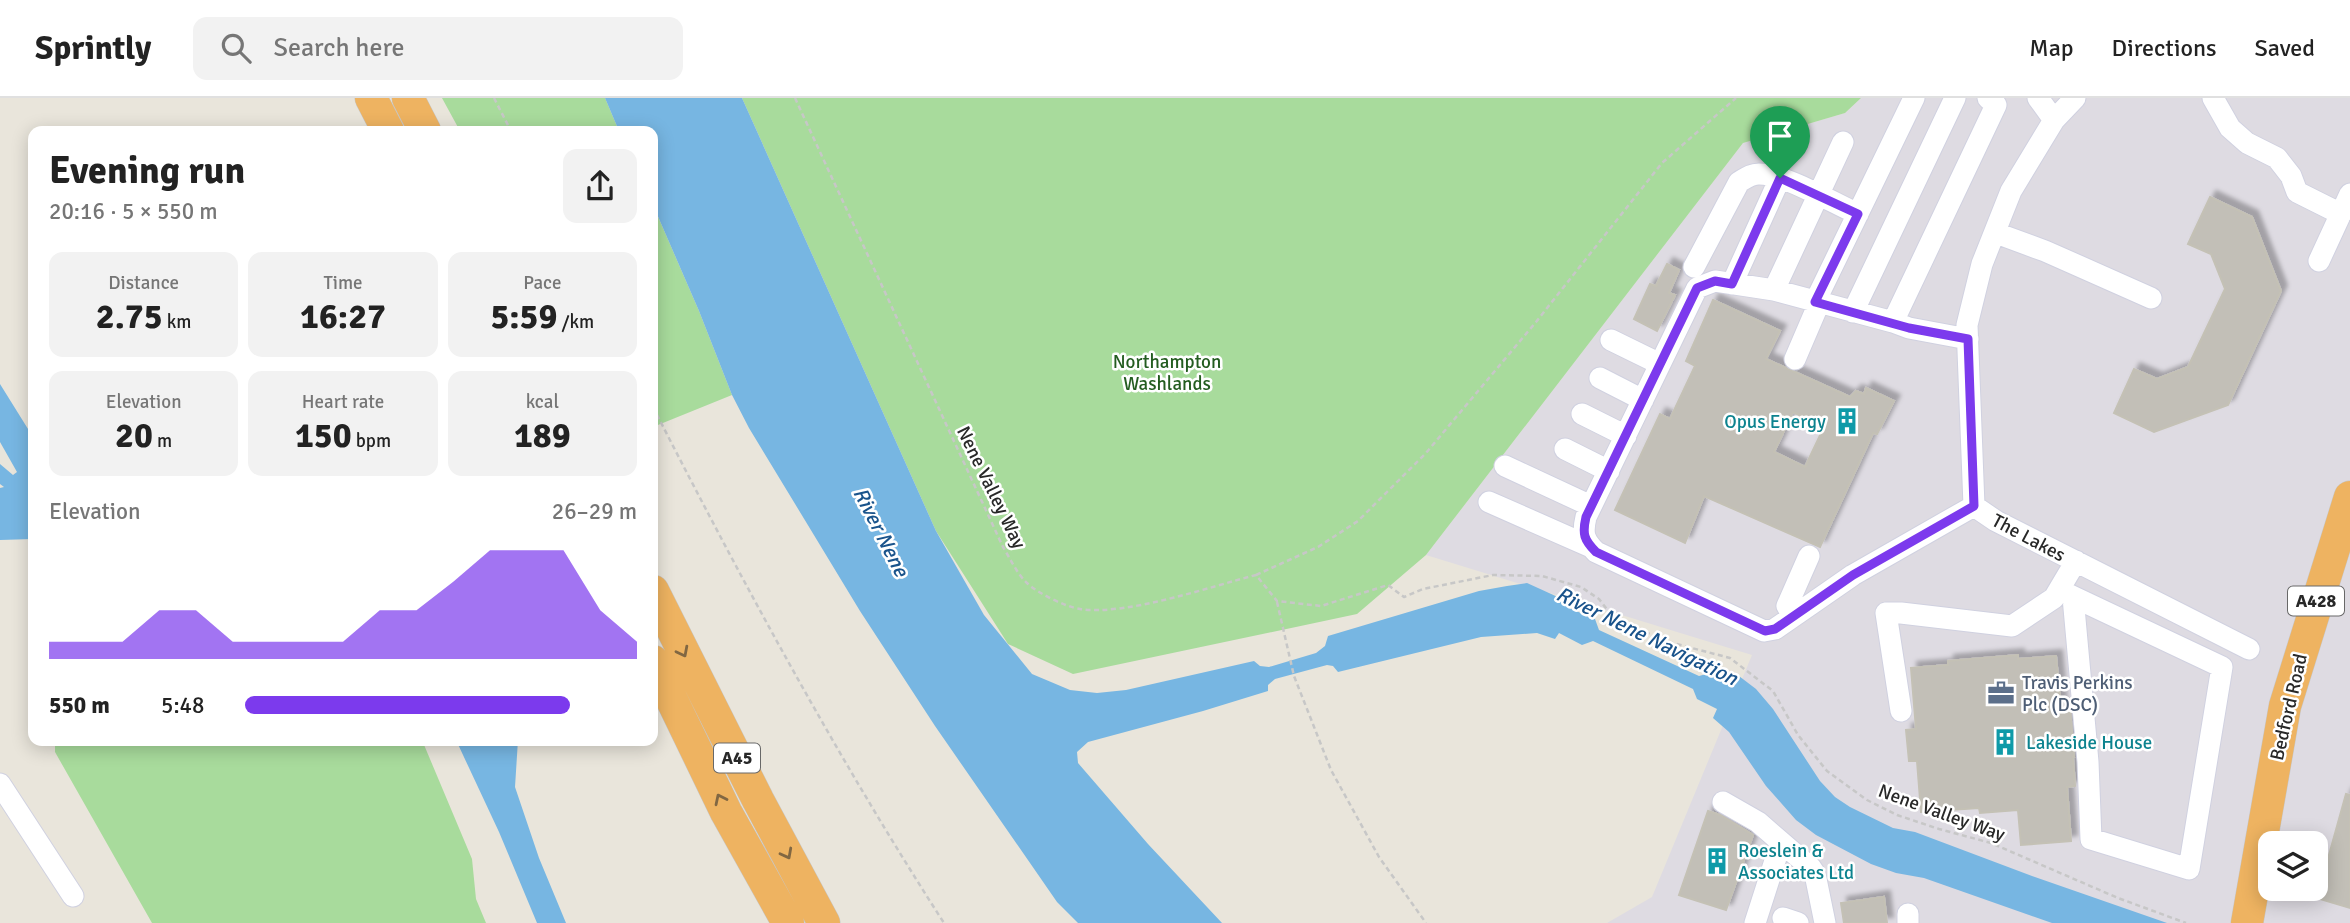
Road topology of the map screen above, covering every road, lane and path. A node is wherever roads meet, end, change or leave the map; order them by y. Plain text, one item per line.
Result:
1 (371, 98) edge
2 (408, 98) edge
3 (494, 98) edge
4 (795, 98) edge
5 (1736, 98) edge
6 (1914, 98) edge
7 (1955, 98) edge
8 (1988, 98) edge
9 (2038, 98) edge
10 (2074, 98) edge
11 (2213, 98) edge
12 (2053, 120) junction
13 (385, 126) edge
14 (422, 126) edge
15 (508, 126) edge
16 (1843, 142) dead end
17 (1780, 178) junction
18 (2350, 194) edge
19 (1818, 196) junction
20 (1858, 214) junction
21 (2341, 214) junction
22 (1996, 233) junction
23 (2319, 261) dead end
24 (1694, 267) dead end
25 (1732, 284) junction
26 (1773, 290) junction
27 (2151, 298) dead end
28 (1817, 302) junction
29 (1853, 312) junction
30 (1893, 322) junction
31 (1968, 339) junction
32 (1611, 340) dead end
33 (1795, 359) dead end
34 (1660, 364) junction
35 (1600, 378) dead end
36 (1643, 400) junction
37 (1582, 414) dead end
38 (658, 417) edge
39 (1626, 436) junction
40 (1565, 449) dead end
41 (1505, 466) dead end
42 (1609, 471) junction
43 (2350, 497) edge
44 (1489, 502) dead end
45 (1591, 506) junction
46 (1974, 506) junction
47 (1591, 547) junction
48 (1809, 556) dead end
49 (2076, 561) junction
50 (1256, 575) junction
51 (2066, 593) junction
52 (658, 601) edge
53 (1277, 601) junction
54 (1794, 615) junction
55 (2249, 649) dead end
56 (658, 671) edge
57 (1901, 711) dead end
58 (0, 784) edge
59 (1723, 803) dead end
60 (1781, 842) junction
61 (73, 897) dead end
62 (2247, 922) edge
63 (788, 923) edge
64 (824, 923) edge
65 (944, 923) edge
66 (1426, 923) edge
67 (1755, 923) edge
68 (1825, 923) edge
69 (2186, 923) edge

1 - 13 highway
2 - 14 highway
3 - 15 path
4 - 50 path, Nene Valley Way
5 - 50 path, Nene Valley Way
6 - 20 street
7 - 29 street
8 - 30 street
9 - 12 street
10 - 12 street, The Lakes
11 - 21 street
12 - 22 street, The Lakes
16 - 19 street
17 - 19 street
17 - 24 street
17 - 25 street
18 - 21 street
19 - 20 street
19 - 26 street
20 - 28 street
21 - 23 street
22 - 27 street
22 - 31 street, The Lakes
25 - 26 street
25 - 34 street
26 - 28 street
28 - 29 street
28 - 33 street
29 - 30 street
30 - 31 street
31 - 46 street, The Lakes
32 - 34 street
34 - 36 street
35 - 36 street
36 - 39 street
37 - 39 street
38 - 65 path
39 - 42 street
40 - 42 street
41 - 45 street
42 - 45 street
43 - 62 highway, Bedford Road / A428
44 - 47 street
45 - 47 street
46 - 49 street, The Lakes
46 - 54 street
47 - 54 street
48 - 54 street
49 - 51 street
49 - 55 street, The Lakes
50 - 53 path
51 - 51 street
51 - 57 street
52 -> 64 highway, A45
53 - 66 path
53 - 69 path, Nene Valley Way
63 -> 56 highway, A45
58 - 61 street
59 - 60 street
60 - 67 street
60 - 68 street

